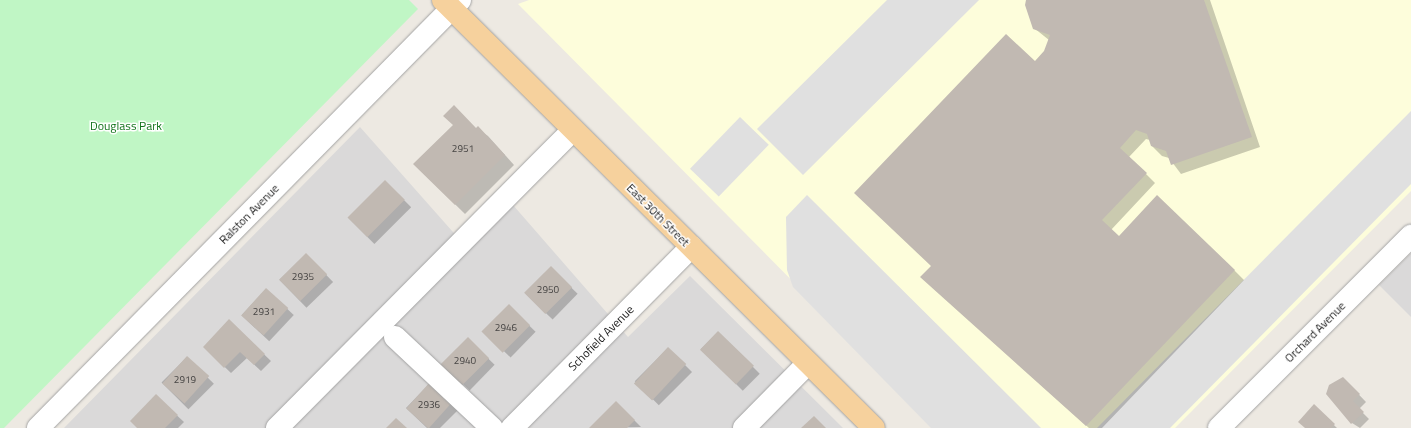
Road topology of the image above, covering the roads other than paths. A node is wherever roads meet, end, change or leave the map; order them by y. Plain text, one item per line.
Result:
1 (452, 3) edge
2 (573, 130) junction
3 (1411, 236) edge
4 (691, 247) junction
5 (395, 336) dead end
6 (808, 363) junction
7 (38, 428) edge
8 (277, 428) edge
9 (492, 428) edge
10 (512, 428) edge
11 (744, 428) edge
12 (874, 428) edge
13 (1219, 428) edge

1 - 2 main road, East 30th Street
1 - 7 street, Ralston Avenue
2 - 4 main road, East 30th Street
2 - 8 street
3 - 13 street, Orchard Avenue
4 - 6 main road, East 30th Street
4 - 10 street, Schofield Avenue
5 - 9 street
6 - 11 street
6 - 12 main road, East 30th Street

